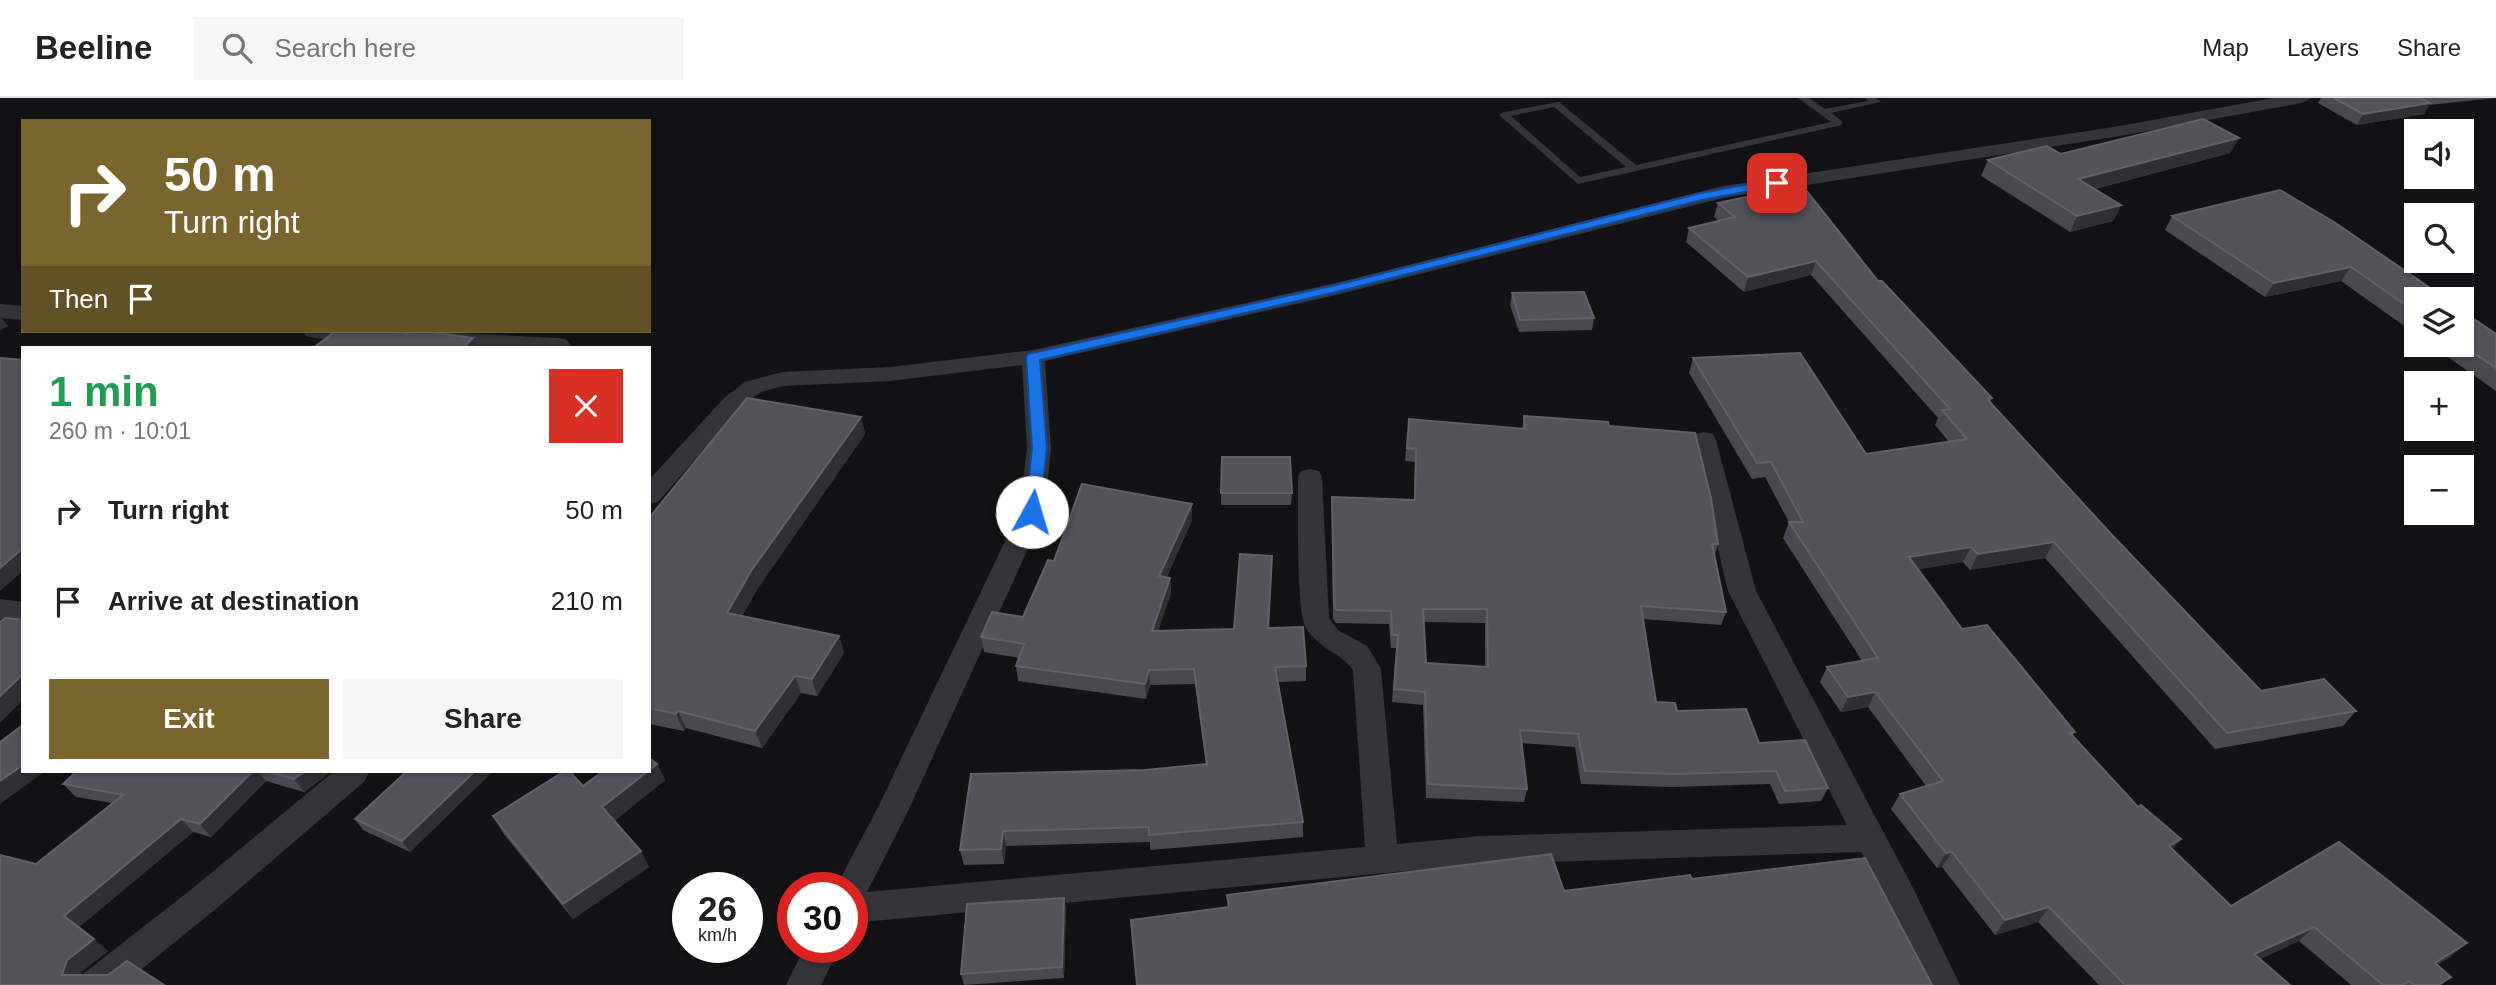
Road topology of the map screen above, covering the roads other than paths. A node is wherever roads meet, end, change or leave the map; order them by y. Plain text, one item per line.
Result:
1 (1803, 98) edge
2 (1870, 98) edge
3 (2302, 98) edge
4 (1552, 101) edge
5 (1824, 112) junction
6 (1634, 169) junction
7 (0, 311) edge
8 (21, 313) edge
9 (342, 333) edge
10 (383, 336) edge
11 (411, 337) edge
12 (559, 345) dead end
13 (1033, 357) junction
14 (1704, 440) dead end
15 (1310, 477) dead end
16 (651, 494) edge
17 (353, 773) edge
18 (1870, 838) junction
19 (1382, 859) junction
20 (861, 872) edge
21 (868, 907) edge
22 (815, 963) edge
23 (95, 985) edge
24 (803, 985) edge
25 (1943, 985) edge

1 - 5 lane
2 - 5 lane
3 - 13 street
4 - 6 lane
4 - 6 lane
5 - 6 lane
7 - 8 street
9 - 10 street
11 - 12 street
13 - 16 street
13 - 20 street
14 - 18 street
15 - 19 street
17 - 23 street
18 - 19 street
18 - 25 street
19 - 21 street
22 - 24 street

